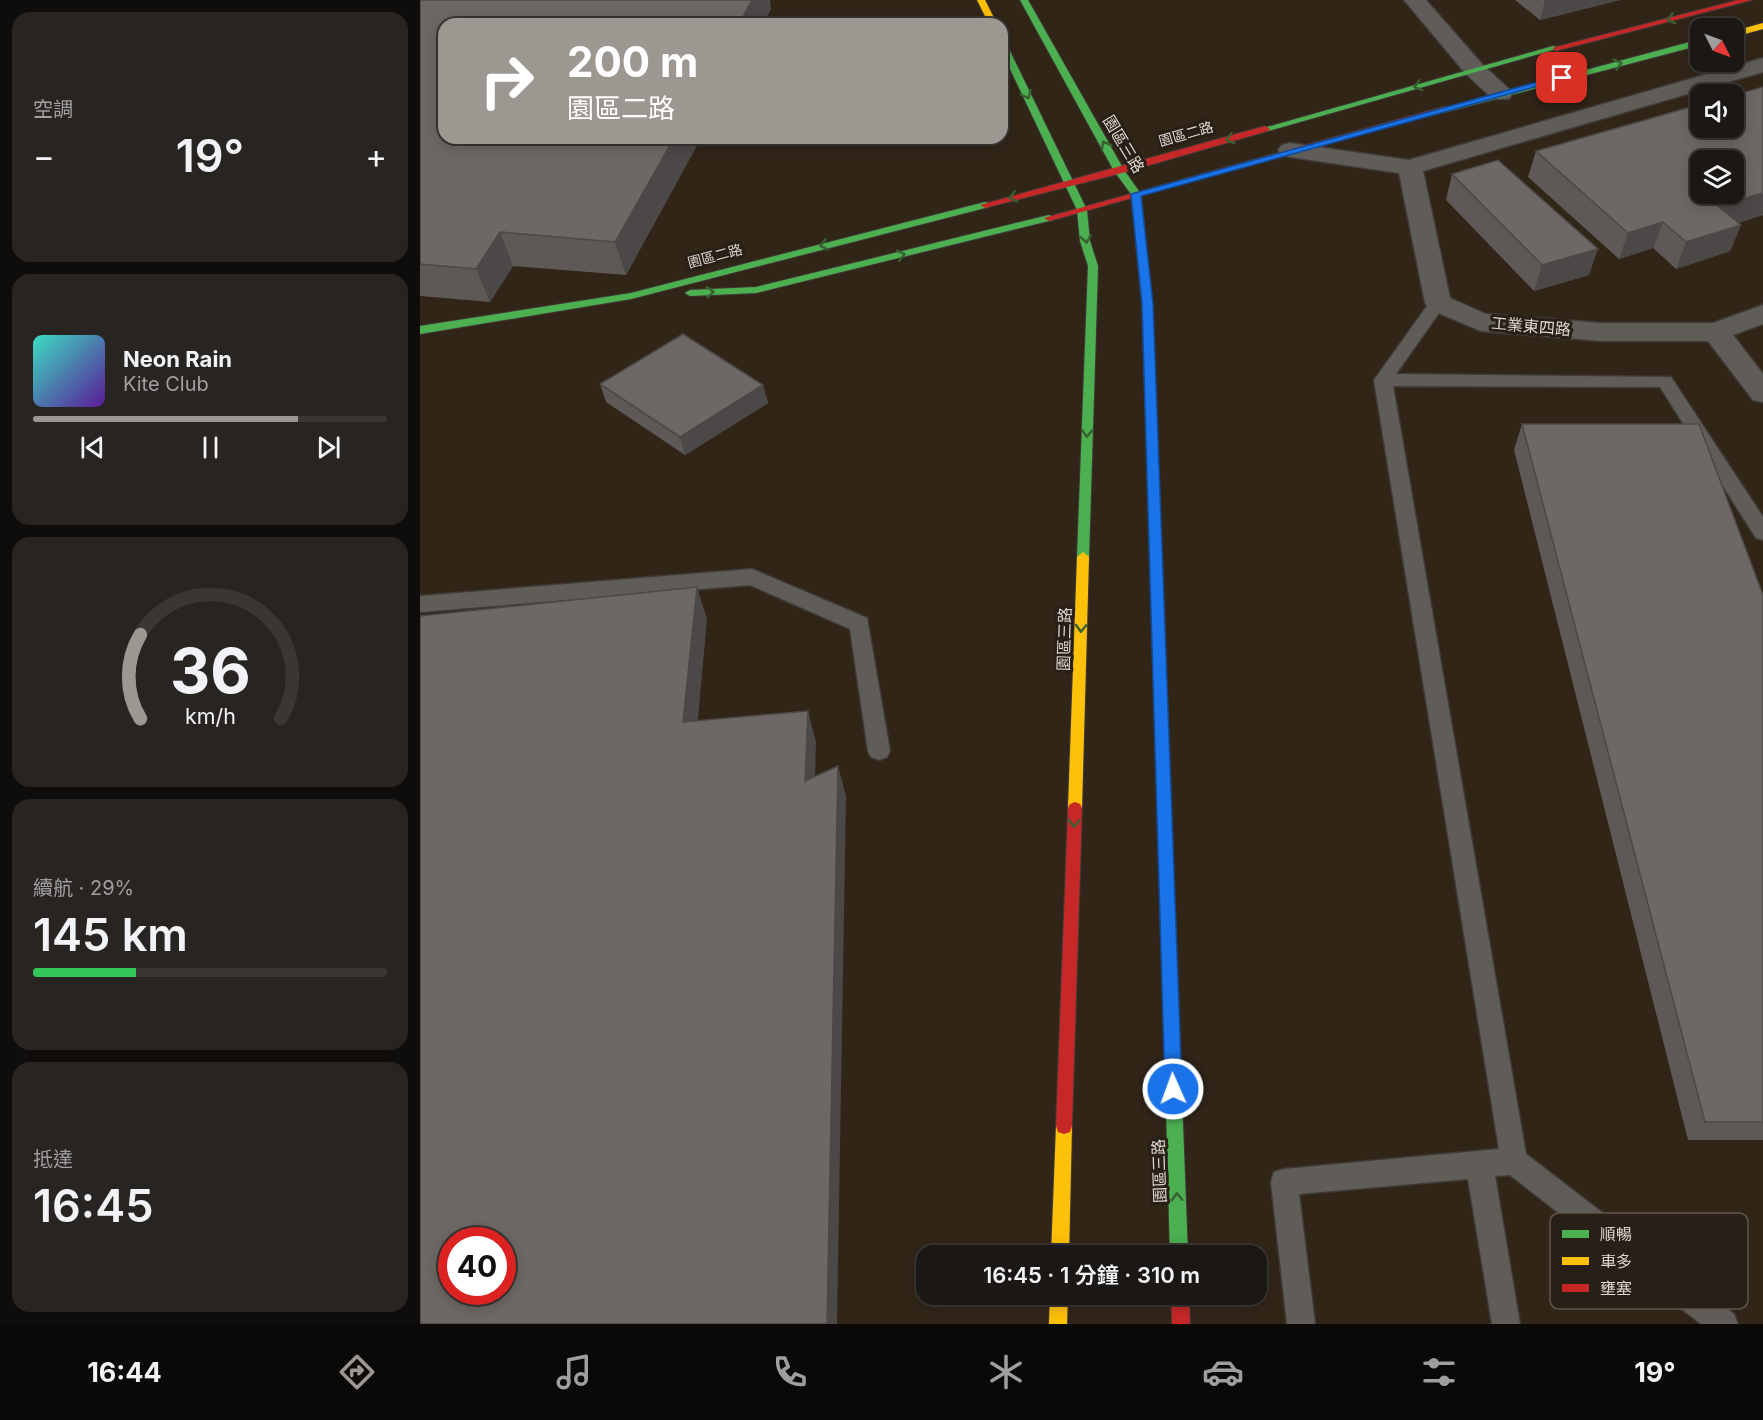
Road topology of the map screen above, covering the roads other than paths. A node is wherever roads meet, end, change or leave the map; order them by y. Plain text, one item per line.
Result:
1 (981, 0) edge
2 (1024, 0) edge
3 (1415, 0) edge
4 (1748, 0) edge
5 (990, 18) edge
6 (1763, 26) edge
7 (1744, 31) edge
8 (1690, 45) edge
9 (1008, 55) edge
10 (1763, 65) edge
11 (1474, 69) junction
12 (1501, 94) junction
13 (1290, 150) junction
14 (1410, 167) junction
15 (1119, 171) junction
16 (1070, 183) junction
17 (1136, 194) junction
18 (1082, 210) junction
19 (631, 296) junction
20 (1438, 303) junction
21 (1763, 314) edge
22 (420, 330) edge
23 (1716, 332) junction
24 (1383, 380) junction
25 (1763, 393) edge
26 (1763, 533) edge
27 (420, 604) edge
28 (879, 751) dead end
29 (1514, 1161) junction
30 (1479, 1164) junction
31 (1581, 1213) edge
32 (1060, 1245) edge
33 (1179, 1245) edge
34 (1059, 1305) edge
35 (1180, 1305) edge
36 (1705, 1309) edge
37 (1058, 1324) edge
38 (1181, 1324) edge
39 (1301, 1324) edge
40 (1506, 1324) edge
41 (1724, 1324) edge

1 - 5 street
15 -> 2 street, 園區三路
3 - 11 street
4 -> 11 street, 園區二路
6 - 7 street
12 -> 8 street, 園區二路
9 -> 16 street, 園區三路
10 - 14 street
11 - 12 street
11 -> 15 street, 園區二路
12 - 13 street, 園區二路
13 - 14 street
13 - 17 street, 園區二路
14 - 20 street
15 - 16 street, 園區二路
15 - 17 street, 園區三路
16 - 18 street, 園區三路
16 -> 19 street, 園區二路
17 - 18 street, 園區二路
33 -> 17 street, 園區三路
19 -> 18 street, 園區二路
18 -> 32 street, 園區三路
19 - 22 street, 園區二路
20 - 23 street, 工業東四路
20 - 24 lane
21 - 23 street, 工業東四路
23 - 25 street
24 - 26 lane
24 - 29 lane
27 - 28 lane
29 - 30 lane
29 - 31 lane
30 - 39 lane
30 - 40 lane
34 - 37 street
35 - 38 street
36 - 41 lane

